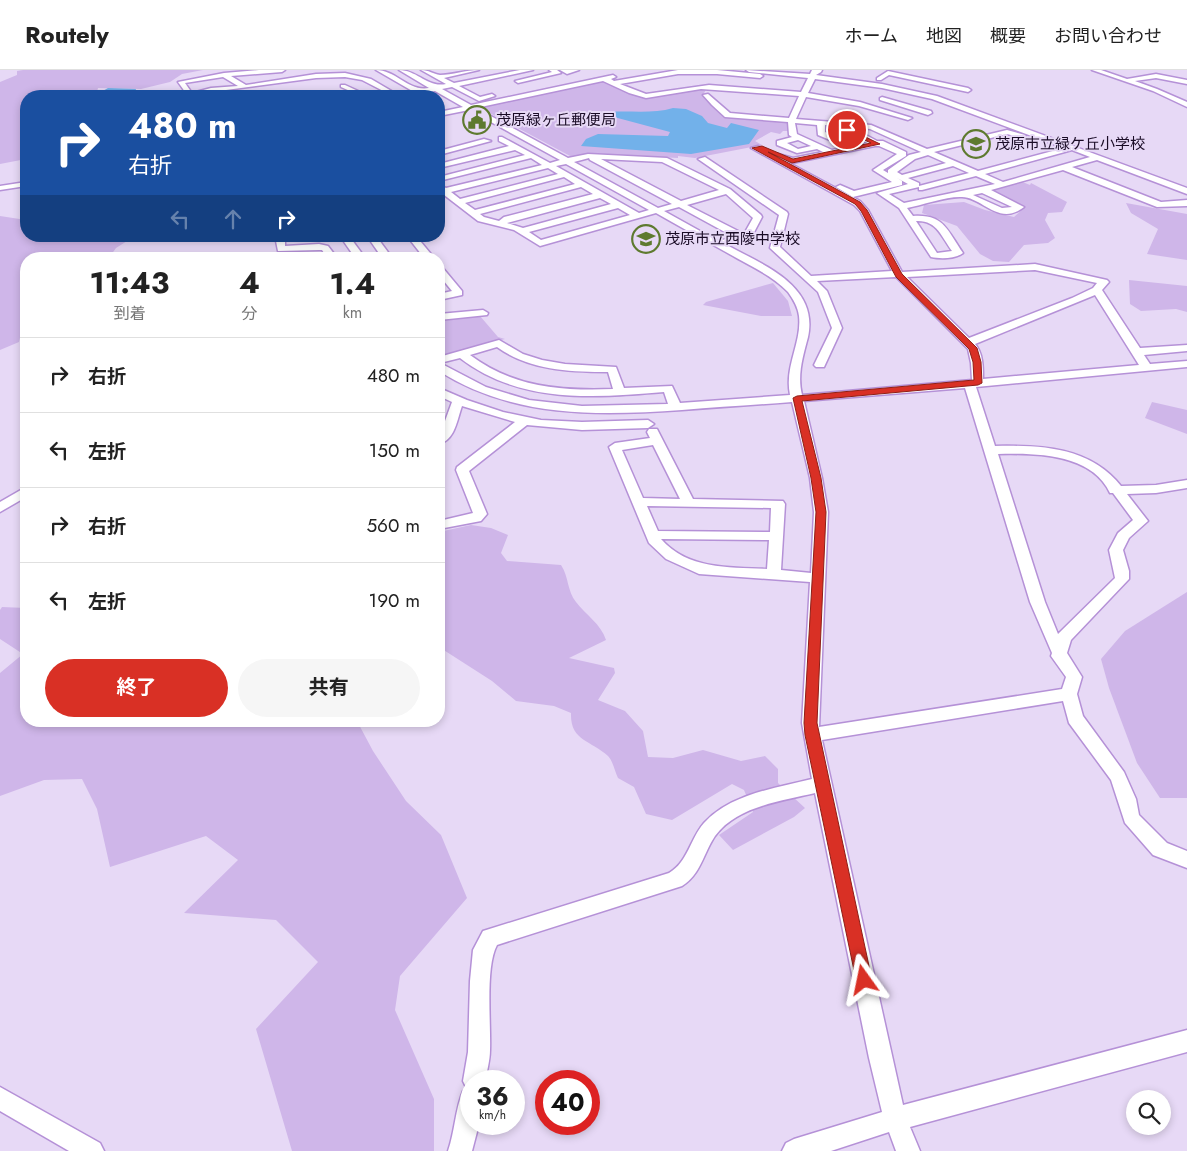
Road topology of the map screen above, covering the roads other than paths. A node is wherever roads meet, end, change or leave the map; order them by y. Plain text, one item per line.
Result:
1 (282, 70) edge
2 (379, 70) edge
3 (424, 70) edge
4 (476, 70) edge
5 (530, 70) edge
6 (552, 70) edge
7 (563, 70) edge
8 (576, 70) edge
9 (616, 70) edge
10 (646, 70) edge
11 (749, 70) edge
12 (1095, 70) edge
13 (255, 72) junction
14 (333, 72) edge
15 (1159, 73) edge
16 (398, 74) edge
17 (716, 74) edge
18 (224, 75) junction
19 (304, 76) junction
20 (604, 79) junction
21 (879, 79) junction
22 (811, 81) junction
23 (1125, 81) junction
24 (371, 82) junction
25 (512, 82) dead end
26 (1187, 82) edge
27 (272, 83) junction
28 (555, 83) junction
29 (614, 83) junction
30 (653, 84) dead end
31 (453, 85) junction
32 (254, 86) junction
33 (645, 86) dead end
34 (245, 87) junction
35 (298, 87) dead end
36 (433, 87) edge
37 (565, 87) junction
38 (710, 87) junction
39 (225, 89) joint
40 (187, 90) edge
41 (220, 90) edge
42 (261, 90) edge
43 (352, 90) edge
44 (386, 90) edge
45 (416, 90) edge
46 (475, 90) dead end
47 (629, 90) junction
48 (828, 90) dead end
49 (466, 92) junction
50 (445, 93) edge
51 (706, 95) junction
52 (951, 95) junction
53 (716, 96) dead end
54 (803, 96) junction
55 (871, 97) dead end
56 (939, 99) junction
57 (790, 103) dead end
58 (714, 104) junction
59 (803, 104) junction
60 (732, 106) dead end
61 (960, 106) junction
62 (1187, 106) edge
63 (470, 107) junction
64 (777, 111) dead end
65 (938, 111) dead end
66 (795, 112) junction
67 (445, 113) edge
68 (928, 113) junction
69 (908, 118) junction
70 (791, 121) junction
71 (821, 123) junction
72 (847, 125) junction
73 (871, 127) junction
74 (798, 138) junction
75 (502, 139) dead end
76 (898, 139) junction
77 (487, 141) dead end
78 (878, 143) junction
79 (445, 146) edge
80 (516, 147) junction
81 (818, 147) junction
82 (855, 148) junction
83 (1072, 148) junction
84 (451, 150) junction
85 (445, 152) edge
86 (928, 152) junction
87 (1059, 152) junction
88 (831, 153) junction
89 (1111, 154) junction
90 (531, 156) junction
91 (588, 156) junction
92 (1096, 158) junction
93 (568, 160) junction
94 (702, 160) dead end
95 (792, 161) junction
96 (1084, 161) junction
97 (954, 163) junction
98 (445, 165) edge
99 (549, 165) junction
100 (1064, 167) junction
101 (977, 173) junction
102 (564, 175) junction
103 (902, 177) junction
104 (445, 178) edge
105 (1187, 182) edge
106 (583, 184) junction
107 (20, 185) edge
108 (1004, 185) junction
109 (919, 186) junction
110 (0, 188) edge
111 (445, 188) edge
112 (983, 190) junction
113 (727, 191) junction
114 (1187, 191) edge
115 (445, 192) edge
116 (965, 194) junction
117 (600, 195) junction
118 (946, 198) junction
119 (1187, 201) edge
120 (458, 202) junction
121 (680, 204) junction
122 (619, 205) junction
123 (902, 206) junction
124 (659, 210) junction
125 (473, 213) junction
126 (638, 216) junction
127 (911, 219) junction
128 (500, 224) junction
129 (522, 231) junction
130 (742, 237) junction
131 (280, 242) edge
132 (322, 242) edge
133 (416, 242) edge
134 (720, 244) junction
135 (325, 248) junction
136 (328, 252) edge
137 (424, 252) edge
138 (898, 275) junction
139 (445, 277) edge
140 (809, 279) junction
141 (1097, 290) junction
142 (445, 296) edge
143 (483, 313) dead end
144 (445, 316) edge
145 (969, 342) junction
146 (1187, 348) edge
147 (1137, 352) junction
148 (462, 354) junction
149 (445, 358) edge
150 (1187, 364) edge
151 (820, 365) dead end
152 (1147, 368) junction
153 (445, 370) edge
154 (974, 383) junction
155 (620, 392) junction
156 (445, 394) edge
157 (797, 398) junction
158 (458, 401) junction
159 (675, 406) junction
160 (640, 408) junction
161 (523, 422) junction
162 (648, 424) junction
163 (445, 436) edge
164 (658, 441) junction
165 (989, 450) junction
166 (1187, 484) edge
167 (1115, 490) junction
168 (20, 494) edge
169 (638, 502) junction
170 (688, 502) junction
171 (0, 508) edge
172 (445, 524) edge
173 (652, 535) junction
174 (776, 536) junction
175 (774, 575) junction
176 (818, 578) junction
177 (1060, 656) junction
178 (1070, 694) junction
179 (812, 735) junction
180 (822, 784) junction
181 (1187, 860) edge
182 (1187, 1041) edge
183 (476, 1070) edge
184 (0, 1098) edge
185 (895, 1119) junction
186 (463, 1135) edge
187 (92, 1151) edge
188 (460, 1151) edge
189 (794, 1151) edge
190 (908, 1151) edge

1 - 13 street
2 - 16 street
3 - 36 street
4 - 36 street
5 - 31 street
6 - 25 street
7 - 8 street
9 - 28 street
10 - 20 street
11 - 22 street
12 - 23 street
13 - 18 street
13 - 27 street
14 - 19 street
14 - 24 street
15 - 23 street
15 - 26 street
16 - 24 street
16 - 36 street
16 - 45 street
17 - 22 street
17 - 29 street
17 - 30 street
17 - 38 street
18 - 34 street
18 - 40 street
19 - 27 street
19 - 35 street
20 - 29 street
20 - 37 street
21 - 22 street
21 - 52 street
21 - 52 street
22 - 48 street
22 - 54 street
22 - 56 street
22 - 61 street
23 - 62 street
24 - 43 street
24 - 44 street
27 - 32 street
28 - 37 street
28 - 49 street
29 - 47 street
31 - 36 street
31 - 36 street
31 - 49 street
32 - 34 street
32 - 42 street
33 - 47 street
34 - 39 street
37 - 63 street
38 - 47 street
38 - 51 street
38 - 54 street
39 - 41 street
46 - 49 street
50 - 63 street
51 - 53 street
51 - 58 street
52 - 56 street
52 - 89 street
54 - 59 street
54 - 69 street
55 - 68 street
56 - 61 street
57 - 59 street
58 - 60 street
58 - 70 street
59 - 66 street
61 - 83 street
63 - 67 street
63 - 93 street
64 - 66 street
65 - 68 street
66 - 70 street
66 - 72 street
68 - 69 street
69 - 73 street
70 - 71 street
70 - 74 street
71 - 72 street
71 - 82 street
72 - 73 street
72 - 78 street
73 - 76 street
74 - 81 street
74 - 81 street
75 - 80 street
76 - 78 street
76 - 86 street
77 - 84 street
78 - 82 street
78 - 95 street
79 - 84 street
80 - 90 street
80 - 98 street
81 - 88 street
82 - 88 street
83 - 87 street
83 - 92 street
84 - 85 street
86 - 87 street
86 - 97 street
86 - 103 street
87 - 96 street
87 - 101 street
88 - 95 street
89 - 92 street
89 - 105 street
90 - 99 street
90 - 104 street
91 - 93 street
91 - 113 street
91 - 121 street
92 - 96 street
92 - 114 street
93 - 99 street
93 - 124 street
94 - 140 street
95 - 138 street
96 - 100 street
96 - 119 street
97 - 101 street
97 - 103 street
99 - 102 street
99 - 111 street
100 - 108 street
100 - 119 street
101 - 108 street
101 - 109 street
102 - 106 street
102 - 120 street
103 - 109 street
106 - 117 street
106 - 125 street
107 - 110 street
108 - 112 street
109 - 118 street
109 - 123 street
112 - 116 street
112 - 116 street
113 - 121 street
113 - 130 street
115 - 120 street
116 - 118 street
117 - 122 street
117 - 128 street
118 - 123 street
120 - 125 street
121 - 124 street
121 - 130 street
122 - 126 street
122 - 129 street
123 - 127 street
124 - 126 street
124 - 134 street
125 - 128 street
126 - 129 street
127 - 127 street
128 - 129 street
130 - 134 street
131 - 135 street
132 - 135 street
133 - 137 street
134 - 157 street
135 - 136 street
138 - 140 street
138 - 141 street
138 - 145 street
139 - 142 street
140 - 151 street
141 - 145 street
141 - 147 street
143 - 144 street
145 - 154 street
146 - 147 street
147 - 152 street
148 - 149 street
148 - 155 street
148 - 155 street
150 - 152 street
152 - 154 street
153 - 160 street
154 - 157 street
154 - 165 street
155 - 159 street
156 - 158 street
157 - 159 street
157 - 176 street
158 - 161 street
158 - 163 street
159 - 160 street
160 - 162 street
161 - 162 street
161 - 172 street
162 - 164 street
164 - 169 street
164 - 170 street
165 - 167 street
165 - 177 street
166 - 167 street
167 - 177 street
168 - 171 street
169 - 170 street
169 - 173 street
170 - 174 street
173 - 174 street
173 - 175 street
174 - 175 street
175 - 176 street
176 - 179 street
177 - 178 street
178 - 179 street
178 - 181 street
179 - 180 street
180 - 183 street
180 - 185 street
182 - 185 street
184 - 187 street
185 - 189 street
185 - 190 street
186 - 188 street

